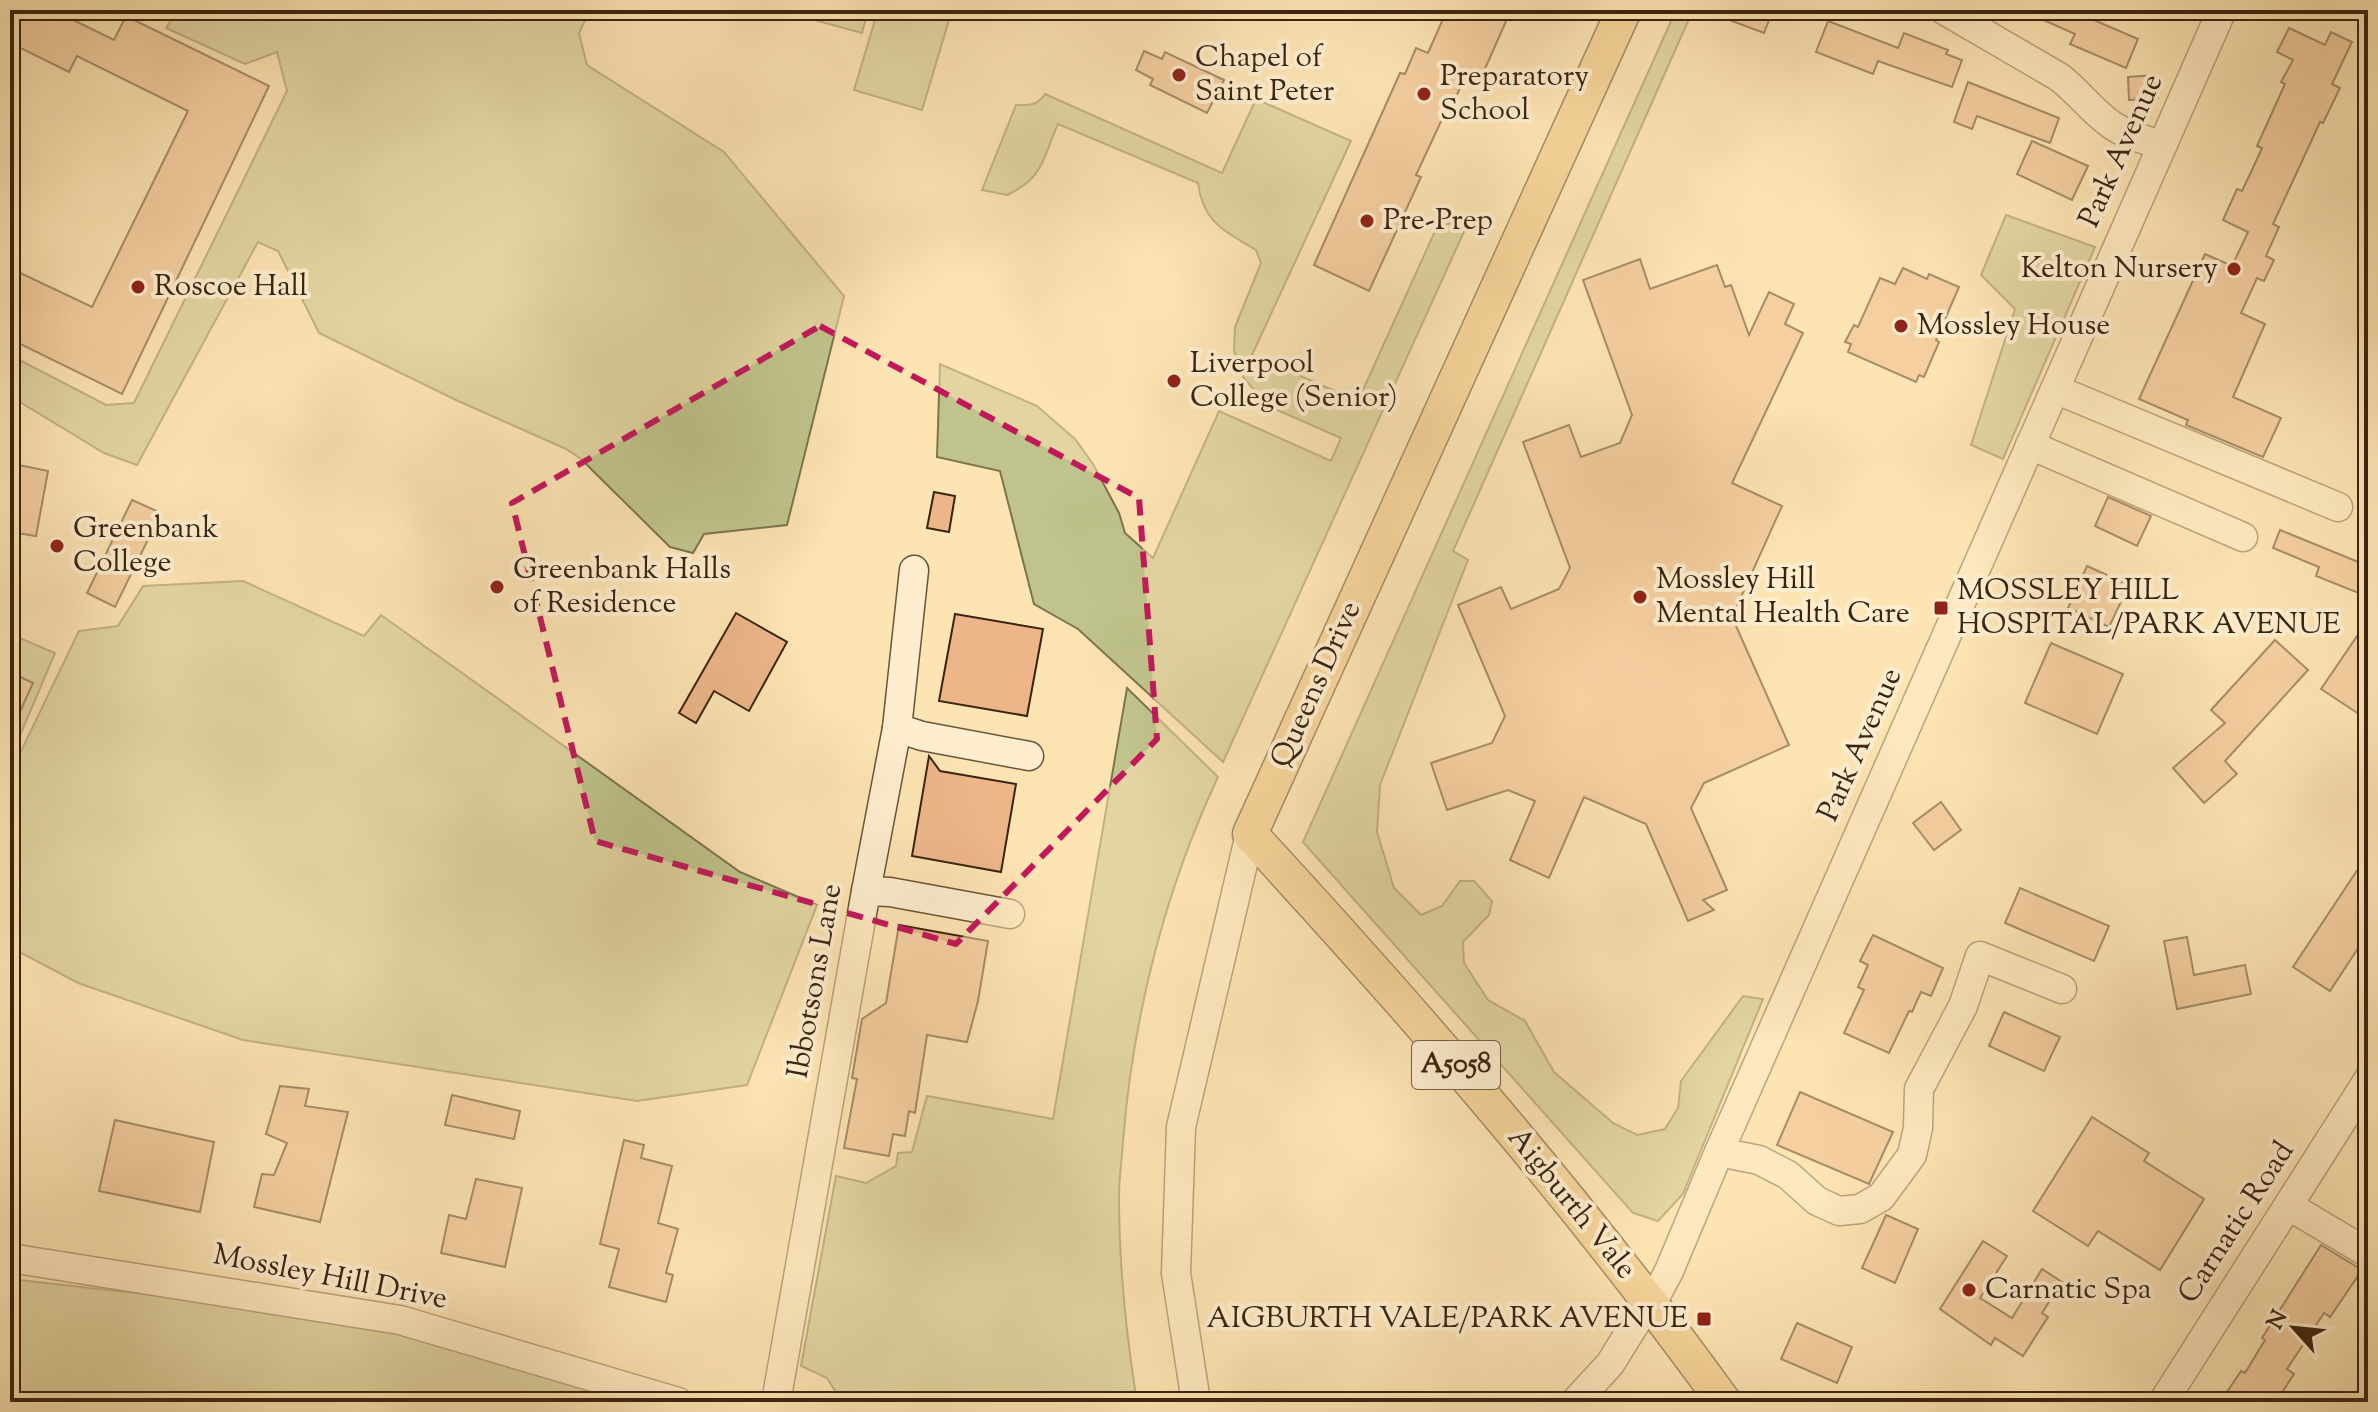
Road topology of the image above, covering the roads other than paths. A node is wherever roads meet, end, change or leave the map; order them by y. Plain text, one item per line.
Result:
1 (1624, 10) edge
2 (1944, 10) edge
3 (2222, 10) edge
4 (2162, 146) junction
5 (2055, 389) junction
6 (2030, 445) junction
7 (2338, 507) dead end
8 (2243, 537) dead end
9 (914, 570) dead end
10 (897, 728) junction
11 (1029, 756) dead end
12 (1250, 834) junction
13 (866, 891) junction
14 (1010, 914) dead end
15 (2062, 989) dead end
16 (2368, 1080) edge
17 (1719, 1152) junction
18 (2289, 1206) junction
19 (2368, 1253) edge
20 (10, 1258) edge
21 (1652, 1303) junction
22 (678, 1402) edge
23 (776, 1402) edge
24 (1196, 1402) edge
25 (1575, 1402) edge
26 (1724, 1402) edge
27 (2163, 1402) edge

1 - 12 main road, Queens Drive
2 - 4 street
3 - 4 street, Park Avenue
4 - 5 street, Park Avenue
5 - 6 street, Park Avenue
5 - 7 street
6 - 8 street
6 - 17 street, Park Avenue
9 - 10 street, Ibbotsons Lane
10 - 11 street
10 - 13 street, Ibbotsons Lane
12 - 21 main road, Aigburth Vale / A5058
12 - 24 street, Queens Drive
13 - 14 street
13 - 23 street, Ibbotsons Lane
15 - 17 street
16 - 18 street, Carnatic Road
17 - 21 street, Park Avenue
18 - 19 street
18 - 27 street, Carnatic Road
20 - 22 street, Mossley Hill Drive
21 - 25 street, Park Avenue
21 - 26 main road, Aigburth Vale / A5058

